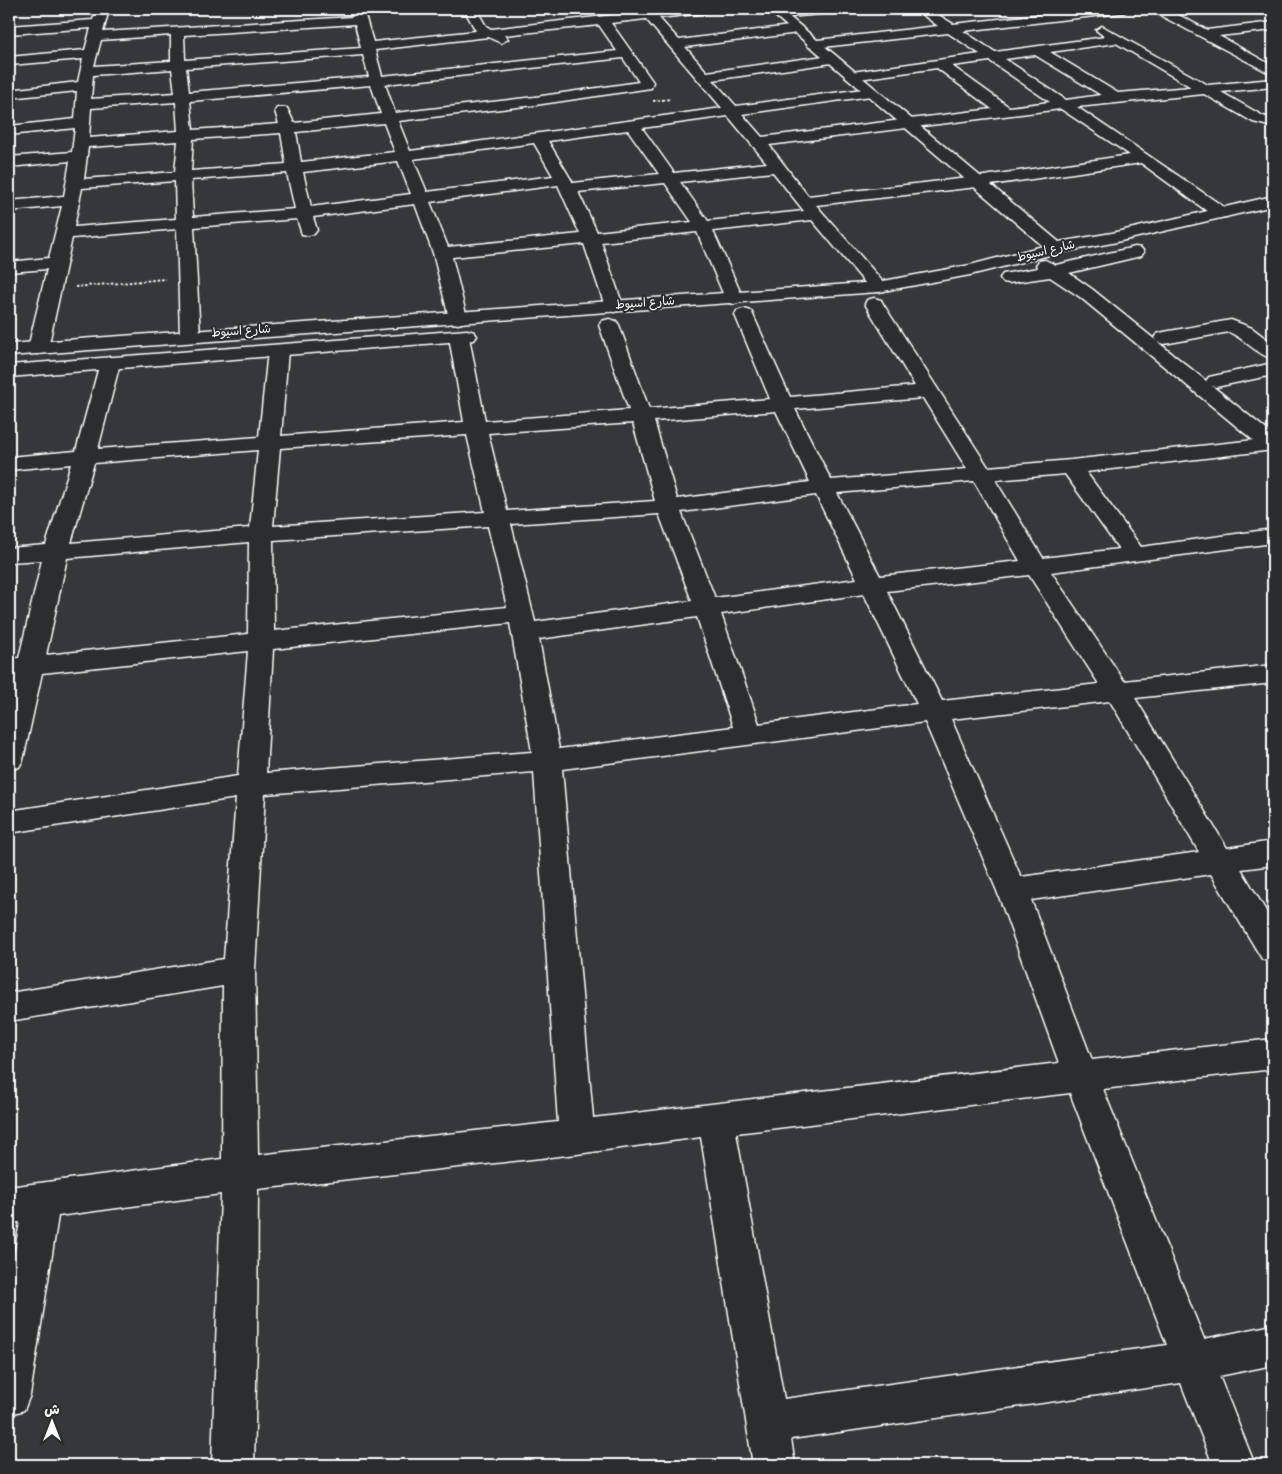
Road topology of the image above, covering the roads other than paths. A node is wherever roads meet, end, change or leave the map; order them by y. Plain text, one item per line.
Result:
1 (282, 9) edge
2 (470, 9) edge
3 (704, 9) edge
4 (830, 9) edge
5 (921, 9) edge
6 (1121, 9) edge
7 (1158, 9) edge
8 (776, 11) edge
9 (1070, 11) edge
10 (647, 12) edge
11 (358, 14) edge
12 (1251, 14) dead end
13 (16, 16) dead end
14 (603, 21) junction
15 (98, 23) edge
16 (274, 25) junction
17 (1273, 25) edge
18 (948, 27) junction
19 (1256, 28) junction
20 (798, 29) junction
21 (177, 31) junction
22 (9, 32) edge
23 (486, 34) junction
24 (1205, 34) junction
25 (1273, 37) edge
26 (1118, 40) junction
27 (676, 44) junction
28 (814, 44) junction
29 (369, 49) junction
30 (439, 49) junction
31 (1038, 51) junction
32 (89, 54) junction
33 (626, 54) junction
34 (272, 58) junction
35 (993, 58) junction
36 (832, 59) junction
37 (9, 61) edge
38 (178, 63) junction
39 (941, 65) junction
40 (517, 67) junction
41 (1273, 71) edge
42 (852, 76) junction
43 (704, 77) junction
44 (85, 78) junction
45 (376, 81) junction
46 (453, 83) junction
47 (1273, 83) edge
48 (1208, 89) junction
49 (278, 90) junction
50 (871, 92) junction
51 (9, 94) edge
52 (184, 98) junction
53 (1115, 98) junction
54 (535, 101) junction
55 (84, 104) junction
56 (1065, 104) junction
57 (463, 108) junction
58 (732, 111) junction
59 (1005, 111) junction
60 (389, 118) junction
61 (82, 122) junction
62 (632, 124) junction
63 (908, 124) junction
64 (1273, 124) edge
65 (288, 128) junction
66 (9, 130) edge
67 (556, 134) junction
68 (186, 135) junction
69 (538, 137) junction
70 (758, 142) junction
71 (80, 150) junction
72 (404, 156) junction
73 (1144, 158) junction
74 (9, 162) edge
75 (778, 167) junction
76 (294, 168) junction
77 (183, 177) junction
78 (671, 178) junction
79 (977, 182) junction
80 (566, 184) junction
81 (73, 192) junction
82 (421, 198) junction
83 (804, 201) junction
84 (1273, 201) edge
85 (9, 206) edge
86 (304, 213) junction
87 (1220, 213) junction
88 (816, 215) junction
89 (185, 223) junction
90 (703, 226) junction
91 (309, 230) dead end
92 (64, 233) junction
93 (591, 238) junction
94 (1056, 249) junction
95 (1149, 249) dead end
96 (442, 253) junction
97 (1094, 261) junction
98 (58, 263) junction
99 (9, 267) edge
100 (1052, 270) junction
101 (1096, 291) junction
102 (869, 299) junction
103 (742, 311) junction
104 (611, 321) junction
105 (356, 325) junction
106 (458, 328) junction
107 (487, 335) dead end
108 (190, 336) junction
109 (1164, 338) junction
110 (360, 345) junction
111 (38, 348) junction
112 (9, 350) edge
113 (278, 351) junction
114 (1273, 353) edge
115 (110, 363) junction
116 (1273, 369) edge
117 (9, 371) edge
118 (1216, 381) junction
119 (927, 391) junction
120 (783, 405) junction
121 (642, 417) junction
122 (476, 428) junction
123 (1273, 428) edge
124 (270, 442) junction
125 (1273, 444) edge
126 (85, 456) junction
127 (9, 463) edge
128 (1071, 466) junction
129 (981, 474) junction
130 (824, 487) junction
131 (668, 507) junction
132 (496, 518) junction
133 (261, 534) junction
134 (1273, 536) edge
135 (56, 552) junction
136 (1134, 555) junction
137 (9, 556) edge
138 (1036, 567) junction
139 (873, 585) junction
140 (707, 609) junction
141 (522, 623) junction
142 (261, 642) junction
143 (19, 667) edge
144 (1273, 674) edge
145 (1118, 692) junction
146 (934, 711) junction
147 (748, 735) junction
148 (9, 760) edge
149 (547, 760) junction
150 (252, 785) junction
151 (9, 822) edge
152 (1273, 853) edge
153 (1220, 860) junction
154 (1012, 891) junction
155 (1273, 950) edge
156 (239, 970) junction
157 (9, 1007) edge
158 (1273, 1054) edge
159 (1081, 1077) junction
160 (716, 1119) junction
161 (577, 1138) junction
162 (240, 1174) junction
163 (26, 1203) edge
164 (1273, 1345) edge
165 (1193, 1361) junction
166 (9, 1395) edge
167 (767, 1422) junction
168 (234, 1465) edge
169 (774, 1465) edge
170 (1234, 1465) edge

1 - 16 street
2 - 23 street
3 - 10 street
4 - 8 street
5 - 18 street
6 - 9 street
7 - 24 street
8 - 20 street
9 - 18 street
9 - 26 street
10 - 14 street
10 - 27 street
11 - 16 street
11 - 29 street
12 - 17 street
13 - 22 street
14 - 23 street
14 - 33 street
15 - 21 street
15 - 22 street
15 - 32 street
16 - 21 street
16 - 34 street
17 - 19 street
18 - 28 street
18 - 35 street
19 - 24 street
19 - 25 street
20 - 27 street
20 - 28 street
21 - 38 street
23 - 30 street
23 - 40 street
24 - 41 street
26 - 31 street
26 - 48 street
27 - 43 street
28 - 36 street
29 - 30 street
29 - 34 street
29 - 45 street
30 - 46 street
31 - 35 street
31 - 53 street
32 - 37 street
32 - 44 street
33 - 40 street
33 - 54 street
34 - 38 street
34 - 49 street
35 - 39 street
35 - 56 street
36 - 42 street
36 - 43 street
38 - 44 street
38 - 52 street
39 - 42 street
39 - 59 street
40 - 46 street
40 - 54 street
42 - 50 street
43 - 58 street
44 - 51 street
44 - 55 street
45 - 46 street
45 - 49 street
45 - 60 street
46 - 57 street
47 - 48 street
48 - 53 street
48 - 64 street
49 - 52 street
49 - 65 street
50 - 58 street
50 - 63 street
52 - 55 street
52 - 68 street
53 - 56 street
54 - 57 street
54 - 67 street
55 - 61 street
56 - 59 street
56 - 73 street
57 - 60 street
58 - 62 street
58 - 70 street
59 - 63 street
60 - 65 street
60 - 72 street
61 - 66 street
61 - 71 street
62 - 67 street
62 - 78 street
63 - 70 street
63 - 79 street
65 - 68 street
65 - 76 street
67 - 69 street
68 - 71 street
68 - 77 street
69 - 72 street
69 - 80 street
70 - 75 street
71 - 74 street
71 - 81 street
72 - 76 street
72 - 82 street
73 - 79 street
73 - 87 street
75 - 78 street
75 - 83 street
76 - 77 street
76 - 86 street
77 - 81 street
77 - 89 street
78 - 80 street
78 - 90 street
79 - 83 street
79 - 94 street
80 - 82 street
80 - 93 street
81 - 85 street
81 - 92 street
82 - 86 street
82 - 96 street
83 - 88 street
84 - 87 street, شارع اسيوط
86 - 89 street
86 - 91 street
87 - 94 street, شارع اسيوط
88 - 90 street
88 - 102 street
89 - 92 street
89 - 108 street
90 - 93 street
90 - 103 street
92 - 98 street
93 - 96 street
93 - 104 street
94 - 97 street
94 - 100 street
94 - 102 street, شارع اسيوط
95 - 97 street, شارع اسيوط
96 - 106 street
97 - 100 street, شارع اسيوط
97 - 101 street
98 - 99 street
98 - 111 street
100 - 101 street
100 - 102 street, شارع اسيوط
101 - 109 street
101 - 125 street
102 - 103 street, شارع اسيوط
102 - 119 street
103 - 104 street, شارع اسيوط
103 - 120 street
104 - 106 street, شارع اسيوط
104 - 121 street
105 - 106 street, شارع اسيوط
105 - 108 street, شارع اسيوط
105 - 110 street
106 - 107 street, شارع اسيوط
106 - 110 street, شارع اسيوط
106 - 122 street
108 - 111 street, شارع اسيوط
109 - 114 street
109 - 118 street
110 - 113 street, شارع اسيوط
111 - 112 street, شارع اسيوط
113 - 115 street, شارع اسيوط
113 - 124 street
115 - 117 street, شارع اسيوط
115 - 126 street
116 - 118 street
118 - 123 street
119 - 120 street
119 - 129 street
120 - 121 street
120 - 130 street
121 - 122 street
121 - 131 street
122 - 124 street
122 - 132 street
124 - 126 street
124 - 133 street
125 - 128 street
126 - 127 street
126 - 135 street
128 - 129 street
128 - 136 street
129 - 130 street
129 - 138 street
130 - 131 street
130 - 139 street
131 - 132 street
131 - 140 street
132 - 133 street
132 - 141 street
133 - 135 street
133 - 142 street
134 - 136 street
135 - 137 street
135 - 143 street
136 - 138 street
138 - 139 street
138 - 145 street
139 - 140 street
139 - 146 street
140 - 141 street
140 - 147 street
141 - 142 street
141 - 149 street
142 - 143 street
142 - 150 street
143 - 148 street
144 - 145 street
145 - 146 street
145 - 153 street
146 - 147 street
146 - 154 street
147 - 149 street
149 - 150 street
149 - 161 street
150 - 151 street
150 - 156 street
152 - 153 street
153 - 154 street
153 - 155 street
154 - 159 street
156 - 157 street
156 - 162 street
158 - 159 street
159 - 160 street
159 - 165 street
160 - 161 street
160 - 167 street
161 - 162 street
162 - 163 street
162 - 168 street
163 - 166 street
164 - 165 street
165 - 167 street
165 - 170 street
167 - 169 street

